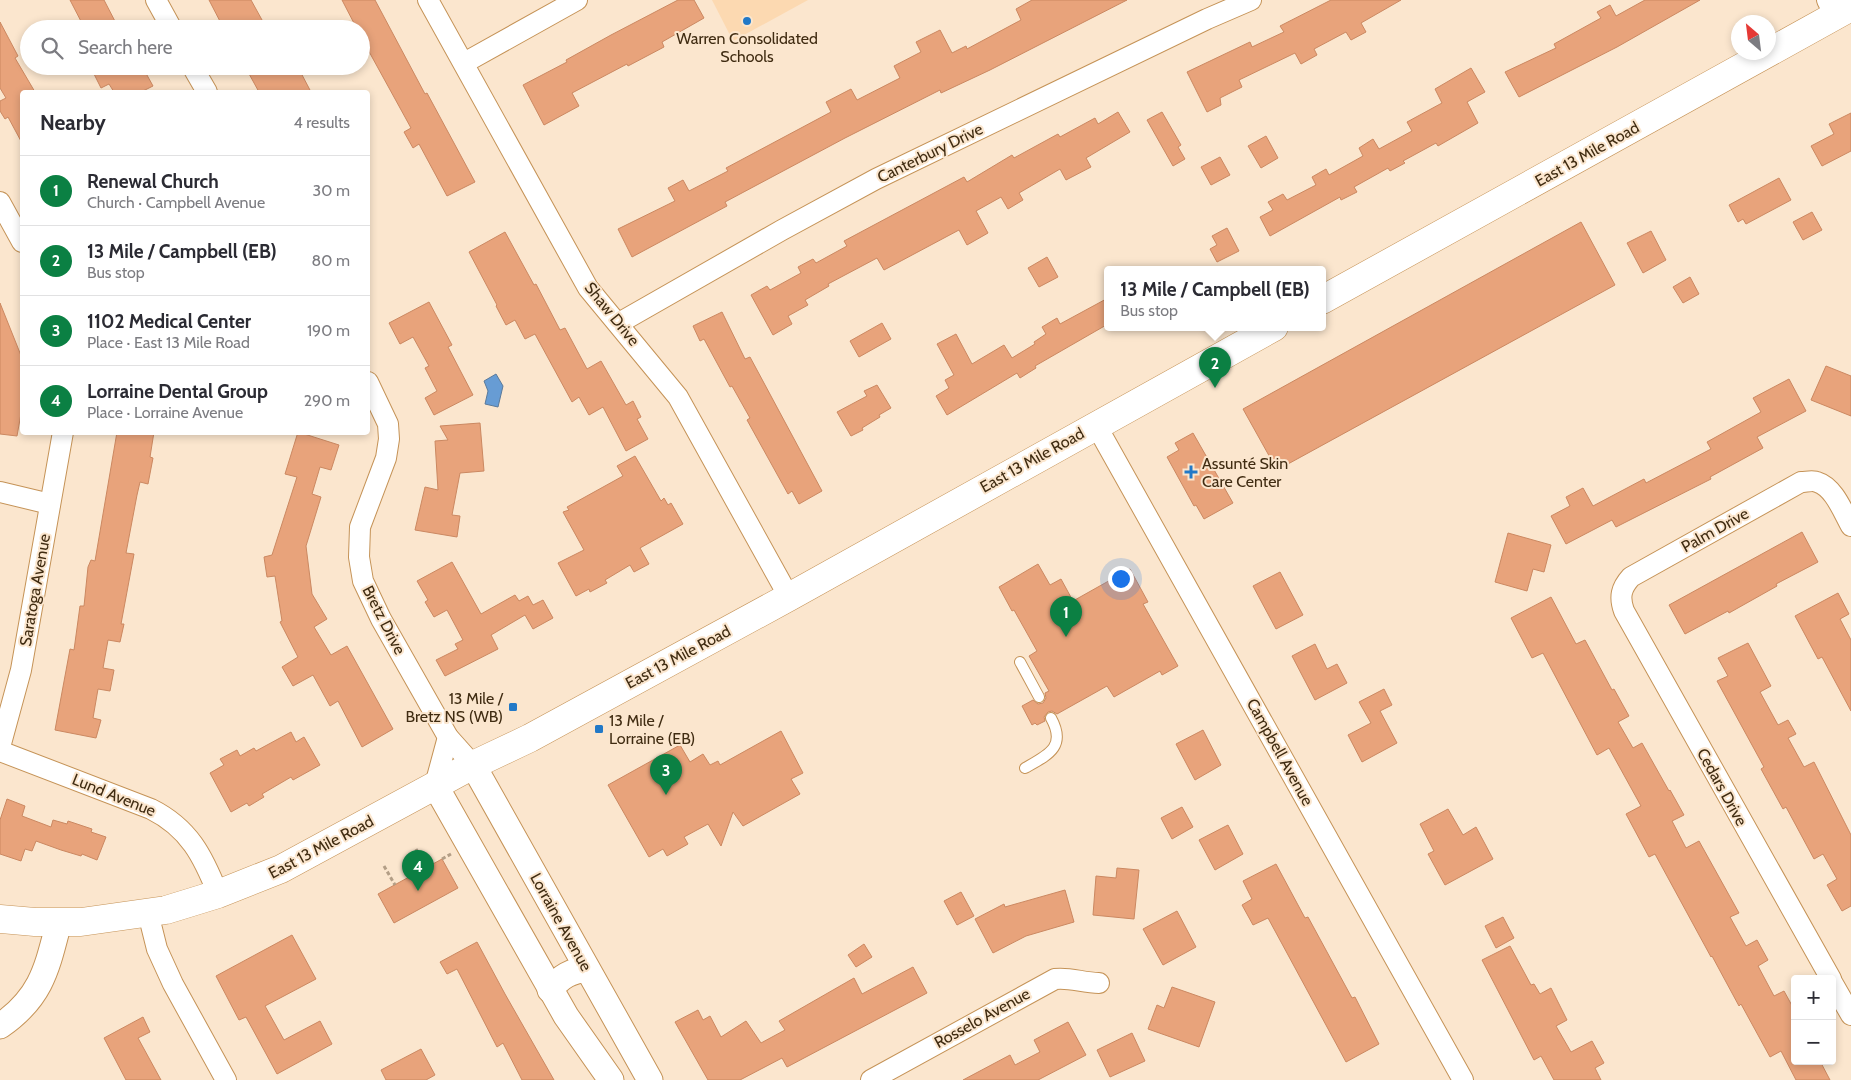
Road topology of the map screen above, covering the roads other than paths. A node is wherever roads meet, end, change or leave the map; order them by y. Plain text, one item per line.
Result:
1 (156, 0) edge
2 (428, 0) edge
3 (577, 0) edge
4 (1252, 0) edge
5 (1838, 8) edge
6 (167, 20) edge
7 (464, 63) junction
8 (197, 75) edge
9 (206, 90) edge
10 (0, 202) edge
11 (20, 238) edge
12 (1326, 298) edge
13 (619, 323) junction
14 (1267, 331) edge
15 (370, 386) edge
16 (1096, 425) junction
17 (62, 435) edge
18 (0, 492) edge
19 (50, 504) junction
20 (1851, 526) edge
21 (1621, 592) joint
22 (789, 597) junction
23 (1020, 662) dead end
24 (1039, 697) dead end
25 (1051, 718) dead end
26 (448, 738) junction
27 (0, 747) edge
28 (0, 751) edge
29 (473, 765) junction
30 (1025, 768) dead end
31 (435, 785) junction
32 (218, 894) junction
33 (148, 913) junction
34 (0, 919) edge
35 (58, 922) junction
36 (588, 969) junction
37 (1828, 975) edge
38 (1099, 983) dead end
39 (1836, 989) edge
40 (550, 990) junction
41 (1851, 1015) edge
42 (0, 1026) edge
43 (226, 1080) edge
44 (611, 1080) edge
45 (650, 1080) edge
46 (871, 1080) edge
47 (1463, 1080) edge

1 - 6 street
2 - 7 street, Shaw Drive
3 - 7 street
4 - 13 street, Canterbury Drive
5 - 12 main road, East 13 Mile Road
7 - 13 street, Shaw Drive
8 - 9 street
10 - 11 street
13 - 22 street, Shaw Drive
14 - 16 main road, East 13 Mile Road
15 - 26 street, Bretz Drive
16 - 22 main road, East 13 Mile Road
16 - 47 street, Campbell Avenue
17 - 19 street, Saratoga Avenue
18 - 19 street
19 - 27 street, Saratoga Avenue
20 - 21 street, Palm Drive
21 - 37 street, Cedars Drive
22 - 29 main road, East 13 Mile Road
23 - 24 lane
25 - 30 lane
26 - 29 street, Bretz Drive
26 - 31 street
28 - 32 street, Lund Avenue
29 - 31 main road, East 13 Mile Road
29 - 36 street, Lorraine Avenue
31 - 32 main road, East 13 Mile Road
31 - 40 street
32 - 33 main road, East 13 Mile Road
33 - 35 main road, East 13 Mile Road
33 - 43 street
34 - 35 main road, East 13 Mile Road
35 - 42 street
36 - 40 street
36 - 45 street, Lorraine Avenue
38 - 46 street, Rosselo Avenue
39 - 41 street, Cedars Drive
40 - 44 street

